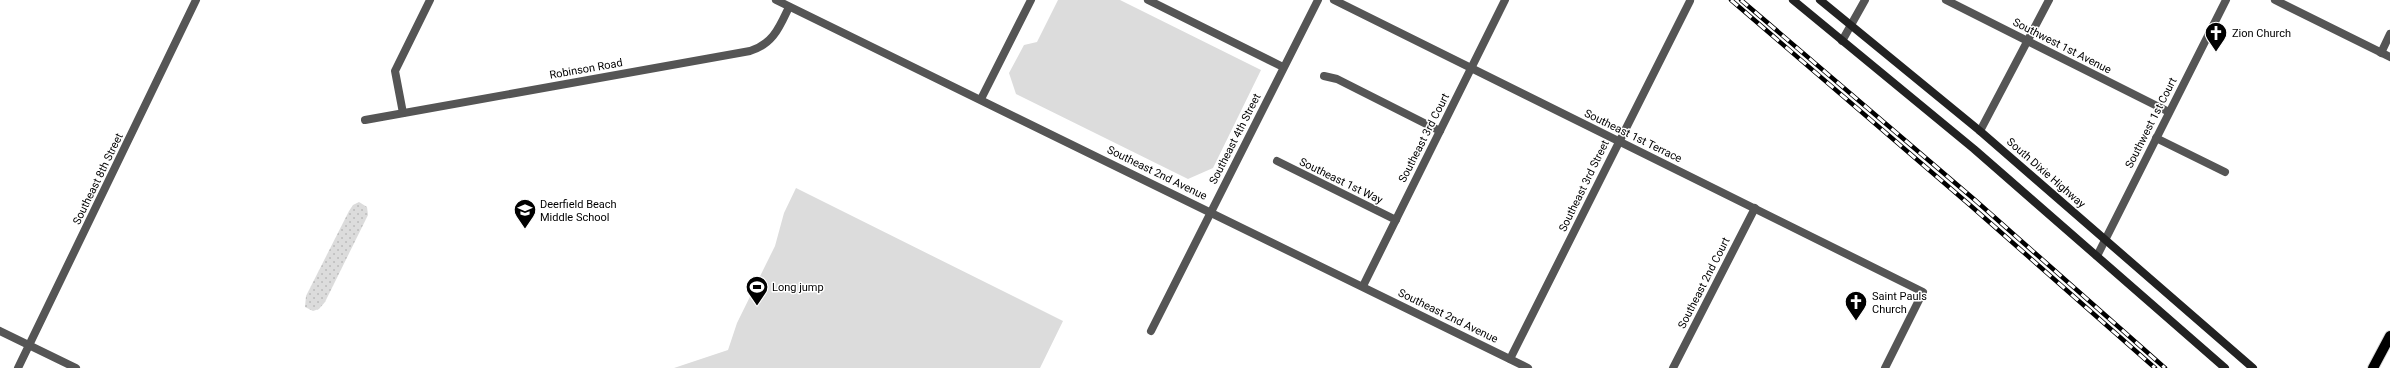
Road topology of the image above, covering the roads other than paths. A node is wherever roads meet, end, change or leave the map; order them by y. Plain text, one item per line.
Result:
1 (196, 0) edge
2 (430, 0) edge
3 (776, 0) edge
4 (1031, 0) edge
5 (1148, 0) edge
6 (1318, 0) edge
7 (1334, 0) edge
8 (1505, 0) edge
9 (1793, 0) edge
10 (1820, 0) edge
11 (1865, 0) edge
12 (1946, 0) edge
13 (2049, 0) edge
14 (2226, 0) edge
15 (2275, 0) edge
16 (1690, 1) edge
17 (789, 7) junction
18 (1851, 26) junction
19 (2390, 34) edge
20 (1842, 41) junction
21 (2028, 42) junction
22 (2381, 53) junction
23 (2390, 57) edge
24 (1283, 67) junction
25 (1472, 69) junction
26 (1324, 76) dead end
27 (981, 99) junction
28 (2168, 112) junction
29 (403, 113) junction
30 (365, 120) dead end
31 (1440, 131) junction
32 (1980, 131) junction
33 (2156, 138) junction
34 (1618, 141) junction
35 (1277, 161) dead end
36 (2224, 172) dead end
37 (1754, 208) junction
38 (1211, 211) junction
39 (1396, 220) junction
40 (2106, 239) junction
41 (2097, 256) junction
42 (1363, 286) junction
43 (0, 331) edge
44 (1151, 331) dead end
45 (2390, 336) edge
46 (30, 345) junction
47 (1510, 359) junction
48 (18, 368) edge
49 (76, 368) edge
50 (1528, 368) edge
51 (1674, 368) edge
52 (1885, 368) edge
53 (2225, 368) edge
54 (2253, 368) edge
55 (2373, 368) edge

1 - 46 street, Southeast 8th Street
2 - 29 street
3 - 17 street, Southeast 2nd Avenue
4 - 27 street
5 - 24 street
6 - 24 street, Southeast 4th Street
7 - 25 street, Southeast 1st Terrace
8 - 25 street, Southeast 3rd Court
9 - 20 main road
10 - 18 main road, South Dixie Highway
11 - 18 street
12 - 21 street, Southwest 1st Avenue
13 - 21 street
14 - 28 street, Southwest 1st Court
15 - 22 street
16 - 34 street, Southeast 3rd Street
17 - 27 street, Southeast 2nd Avenue
17 - 29 street, Robinson Road
18 - 20 street
18 - 32 main road, South Dixie Highway
19 - 22 street
20 - 41 main road
21 - 28 street, Southwest 1st Avenue
21 - 32 street
22 - 23 street
24 - 38 street, Southeast 4th Street
25 - 31 street, Southeast 3rd Court
25 - 34 street, Southeast 1st Terrace
26 - 31 street
27 - 38 street, Southeast 2nd Avenue
28 - 33 street, Southwest 1st Court
29 - 30 street, Robinson Road
31 - 39 street, Southeast 3rd Court
32 - 40 main road, South Dixie Highway
33 - 36 street
33 - 40 street, Southwest 1st Court
34 - 37 street, Southeast 1st Terrace
34 - 47 street, Southeast 3rd Street
35 - 39 street, Southeast 1st Way
37 - 51 street, Southeast 2nd Court
37 - 52 street, Southeast 1st Terrace
38 - 42 street, Southeast 2nd Avenue
38 - 44 street, Southeast 4th Street
39 - 42 street, Southeast 3rd Court
40 - 41 street, Southwest 1st Court
40 - 54 main road, South Dixie Highway
41 - 53 main road
42 - 47 street, Southeast 2nd Avenue
43 - 46 street
45 - 55 main road
46 - 48 street, Southeast 8th Street
46 - 49 street
47 - 50 street, Southeast 2nd Avenue

